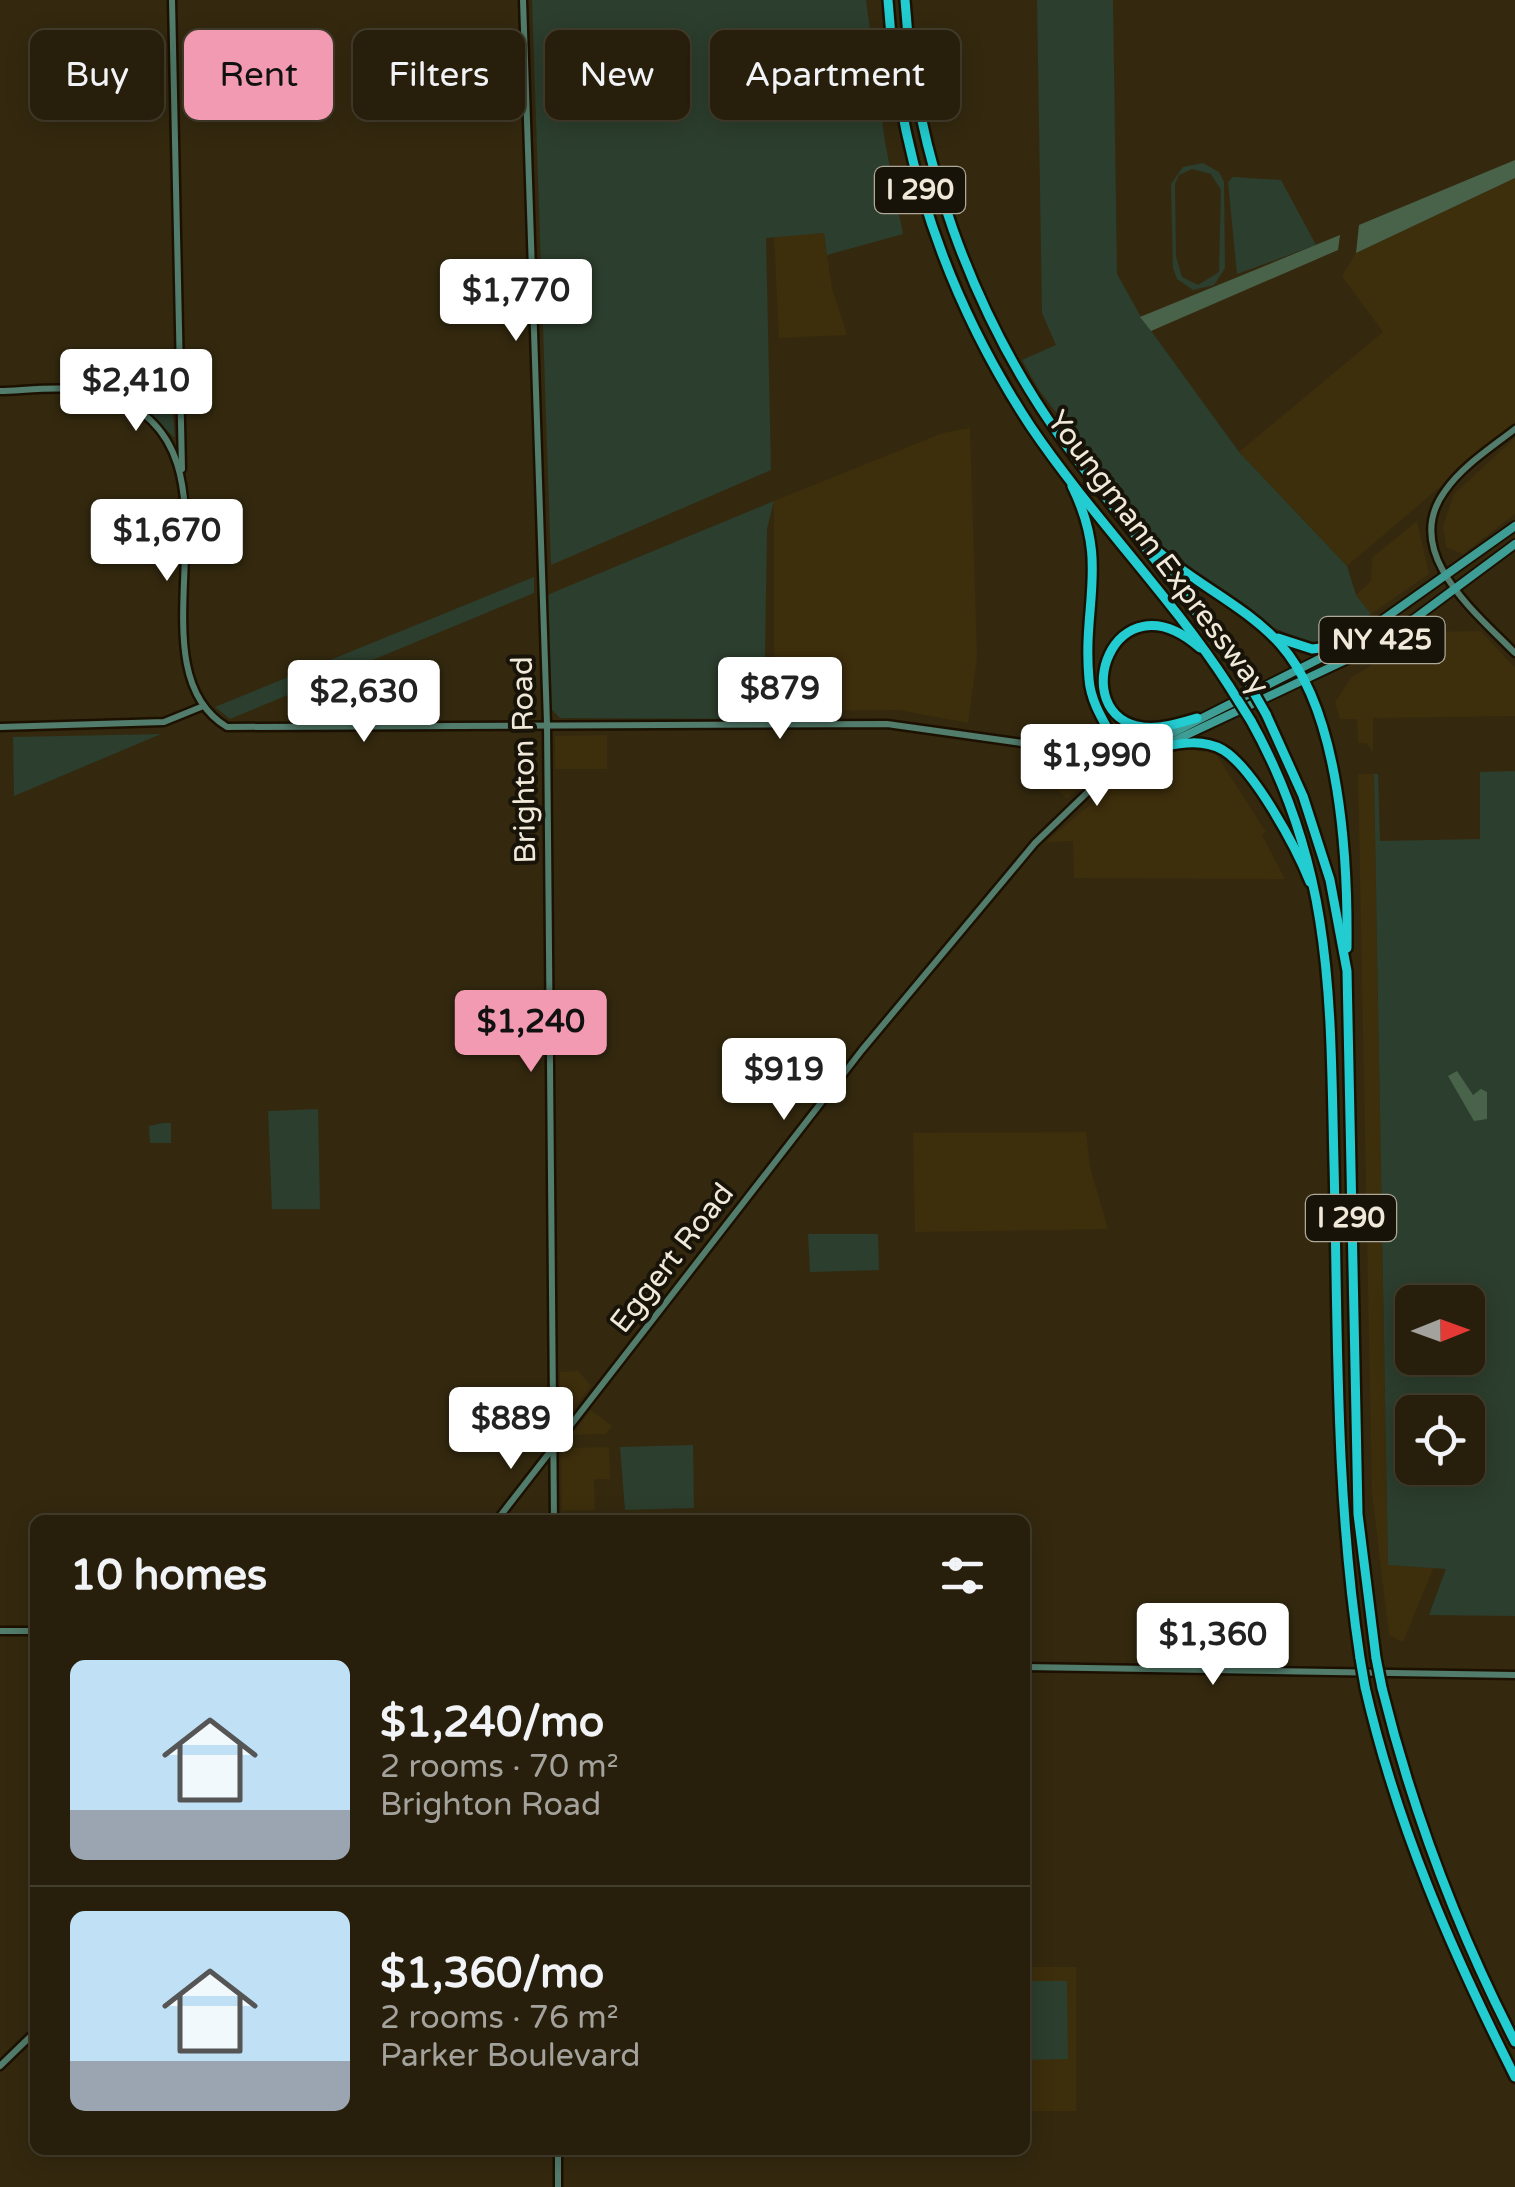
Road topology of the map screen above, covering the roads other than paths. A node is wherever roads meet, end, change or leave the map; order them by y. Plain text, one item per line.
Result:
1 (172, 0) edge
2 (523, 0) edge
3 (888, 0) edge
4 (905, 0) edge
5 (0, 391) edge
6 (1515, 429) edge
7 (182, 437) junction
8 (168, 443) junction
9 (1062, 466) junction
10 (182, 483) junction
11 (1515, 526) edge
12 (1132, 528) junction
13 (1515, 544) edge
14 (1447, 577) junction
15 (1456, 589) junction
16 (1266, 631) junction
17 (1347, 645) junction
18 (1515, 653) edge
19 (1212, 660) junction
20 (1296, 671) junction
21 (1302, 682) junction
22 (201, 706) junction
23 (1197, 718) junction
24 (547, 723) junction
25 (0, 726) edge
26 (1161, 748) junction
27 (1123, 758) junction
28 (1320, 906) junction
29 (1347, 971) junction
30 (554, 1447) junction
31 (500, 1515) edge
32 (554, 1515) edge
33 (0, 1630) edge
34 (30, 1631) edge
35 (1030, 1666) edge
36 (1515, 1675) edge
37 (30, 2037) edge
38 (1515, 2042) edge
39 (0, 2066) edge
40 (1515, 2077) edge
41 (558, 2155) edge
42 (558, 2187) edge

1 - 7 street
2 - 24 street, Brighton Road
3 - 9 highway, Youngmann Expressway / I 290
4 - 12 highway, Youngmann Expressway / I 290
5 - 8 street
6 - 14 street
7 - 8 street
7 - 10 street
8 - 10 street
9 - 19 highway, Youngmann Expressway / I 290
9 - 27 highway
10 - 22 street
11 - 14 main road, NY 425
12 - 16 highway
12 - 29 highway, Youngmann Expressway / I 290, bridge
13 - 15 main road, NY 425
14 - 15 street
14 - 17 main road, NY 425
15 - 18 street
15 - 21 main road, NY 425
16 - 17 highway
16 - 20 highway
17 - 20 main road, NY 425
19 - 23 highway
19 - 28 highway, Youngmann Expressway / I 290, bridge
20 - 21 highway
20 - 23 main road, NY 425
21 - 26 main road, NY 425
21 - 29 highway
22 - 24 street
22 - 25 street
23 - 27 main road
24 - 27 street
24 - 30 street, Brighton Road
26 - 27 main road, NY 425
26 - 28 highway
27 - 30 street, Eggert Road
28 - 40 highway, Youngmann Expressway / I 290, bridge
29 - 38 highway, Youngmann Expressway / I 290, bridge
30 - 31 street, Eggert Road
30 - 32 street, Brighton Road
33 - 34 street
35 - 36 street
37 - 39 street
41 - 42 street

